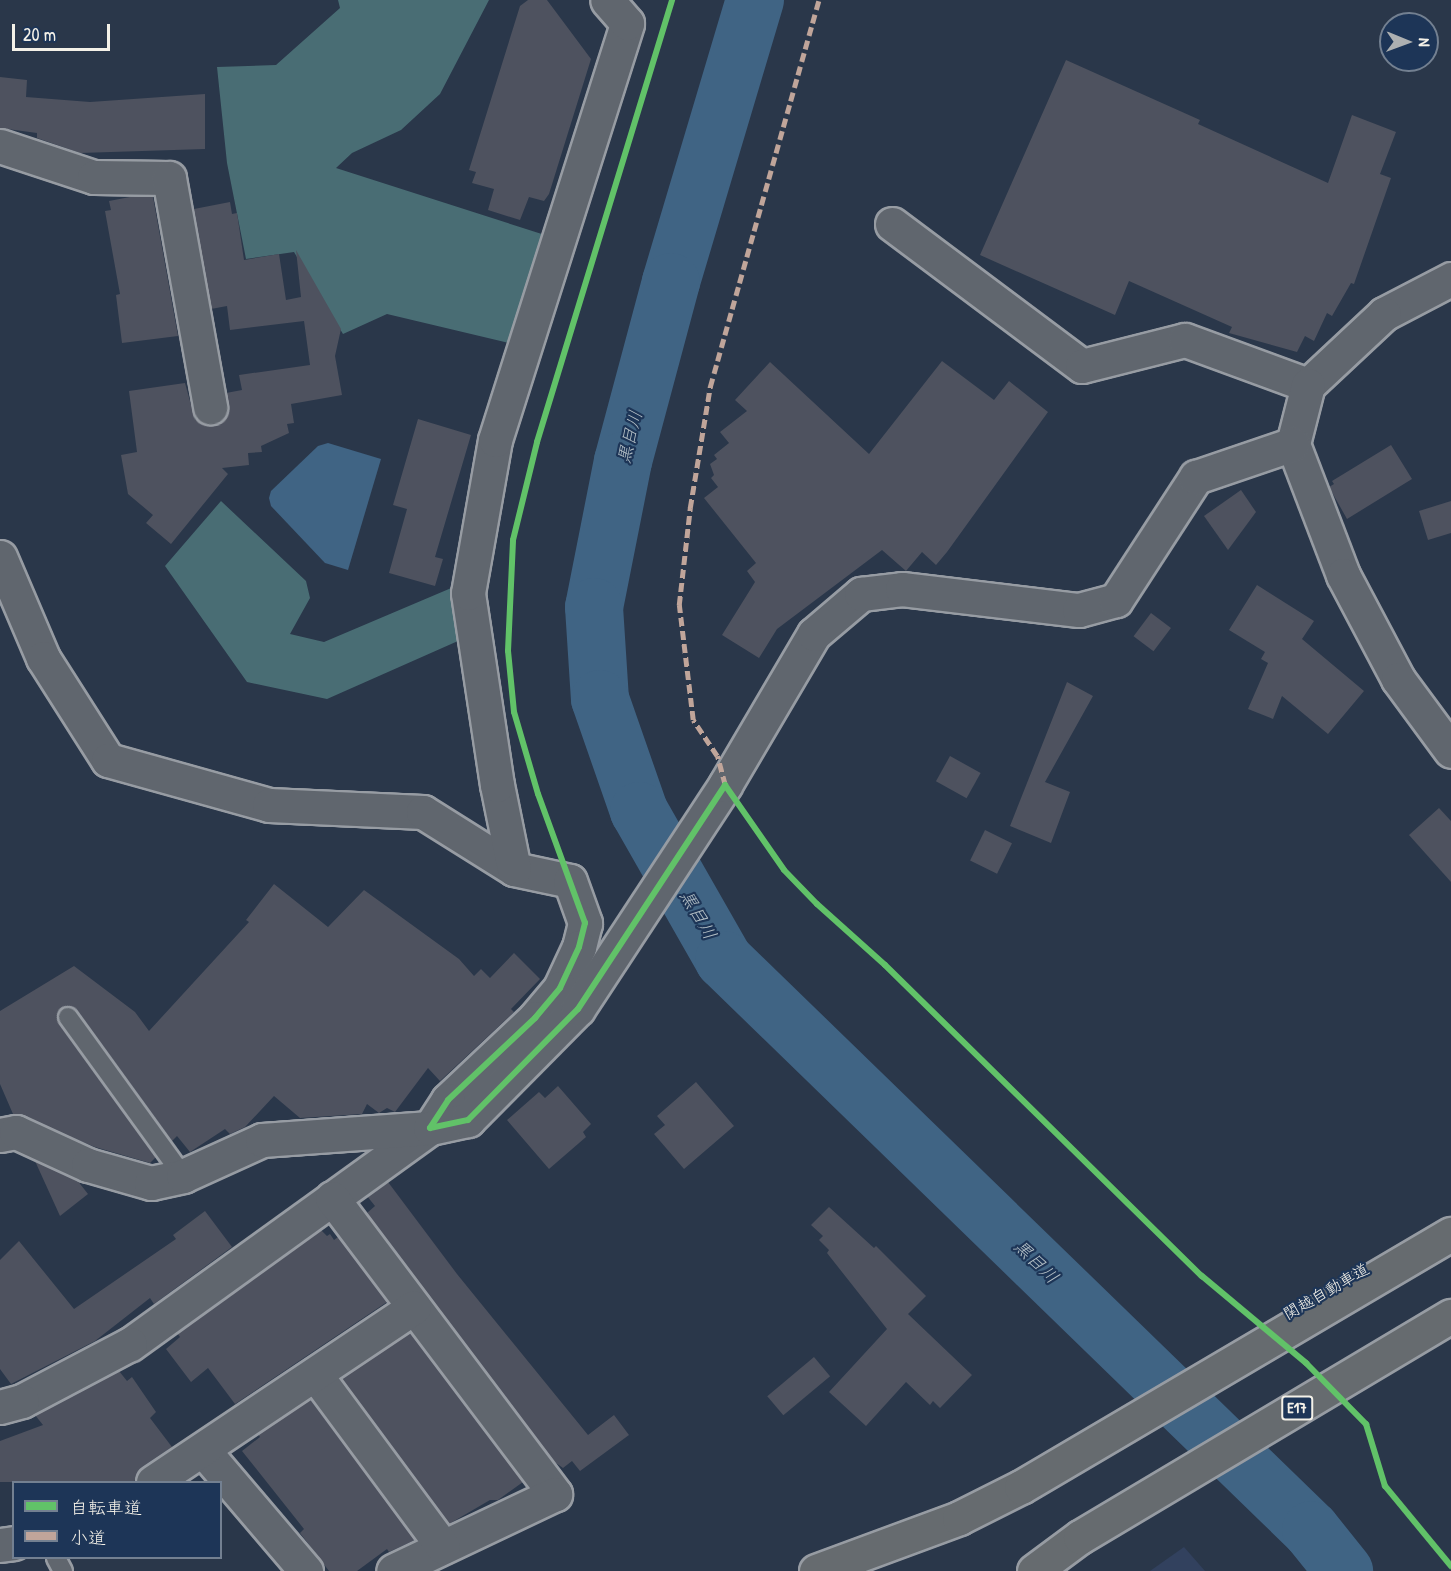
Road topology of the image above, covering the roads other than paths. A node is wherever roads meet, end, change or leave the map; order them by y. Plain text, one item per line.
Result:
1 (607, 0) edge
2 (0, 146) edge
3 (892, 224) dead end
4 (1451, 279) edge
5 (1308, 385) junction
6 (210, 407) dead end
7 (1293, 444) junction
8 (0, 557) edge
9 (1451, 751) edge
10 (514, 869) junction
11 (68, 1017) dead end
12 (430, 1128) junction
13 (0, 1135) edge
14 (183, 1176) junction
15 (332, 1198) junction
16 (1451, 1234) edge
17 (414, 1307) junction
18 (1451, 1316) edge
19 (315, 1374) junction
20 (0, 1407) edge
21 (203, 1450) junction
22 (155, 1481) edge
23 (443, 1547) junction
24 (306, 1571) edge
25 (393, 1571) edge
26 (816, 1571) edge
27 (1034, 1571) edge

1 - 10 street
2 - 6 street
3 - 5 street
4 - 5 street
5 - 7 street
7 - 9 street
7 - 12 street
8 - 10 street
10 - 12 street
11 - 14 lane
12 - 14 street
12 - 15 street
13 - 14 street
15 - 17 street
15 - 20 street
16 - 26 highway, 関越自動車道
17 - 19 street
17 - 23 street
18 - 27 highway, E17
19 - 21 street
19 - 23 street
21 - 22 street
21 - 24 street
23 - 25 street

